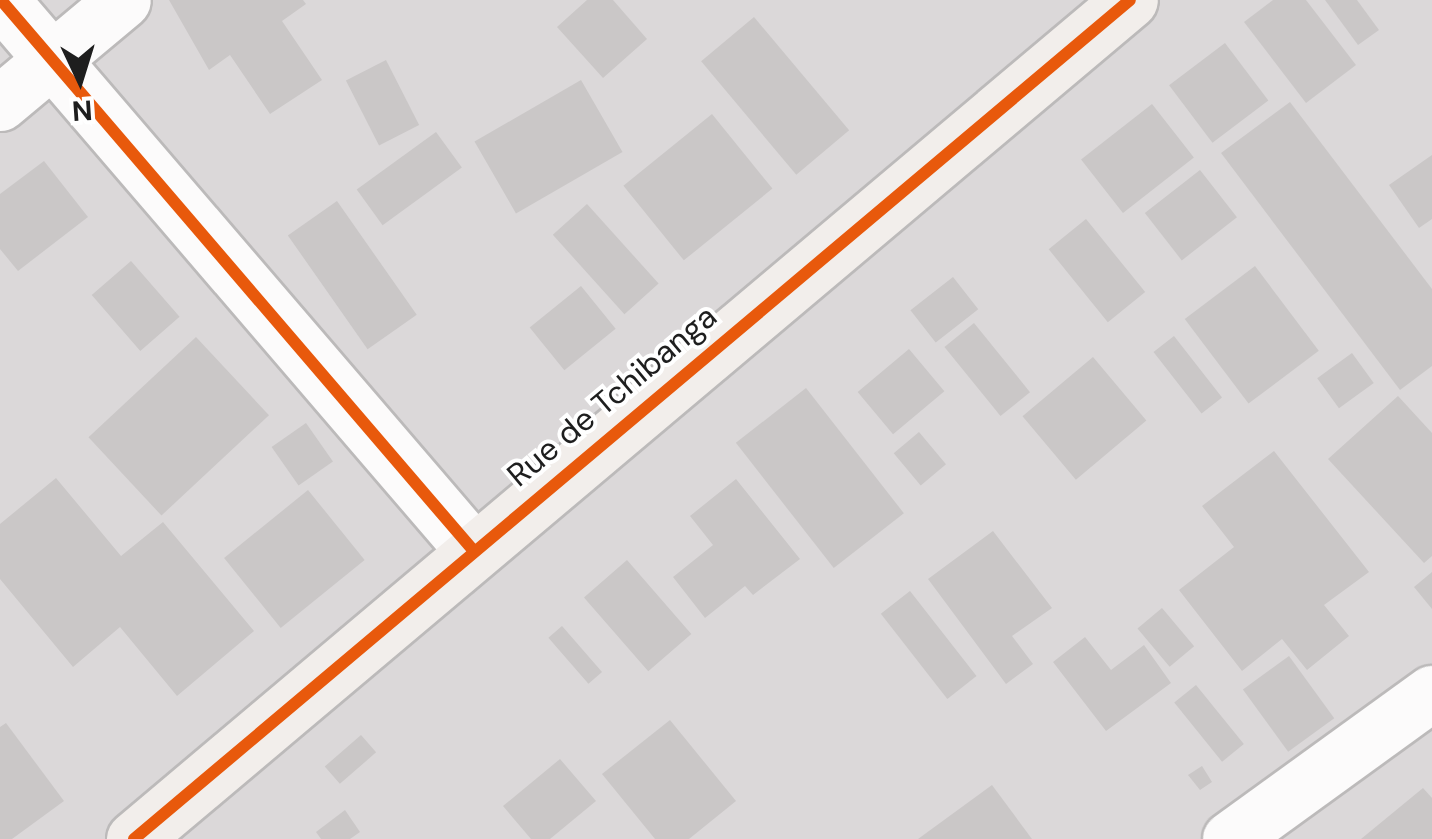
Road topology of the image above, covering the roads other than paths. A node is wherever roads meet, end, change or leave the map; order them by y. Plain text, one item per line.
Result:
1 (2, 0) edge
2 (123, 0) edge
3 (1130, 0) edge
4 (53, 60) junction
5 (0, 103) edge
6 (472, 549) junction
7 (1432, 692) edge
8 (134, 839) edge
9 (1230, 839) edge

1 - 4 street
2 - 4 street
3 - 6 street, Rue de Tchibanga
4 - 5 street
4 - 6 street
6 - 8 street, Rue de Tchibanga
7 - 9 street

